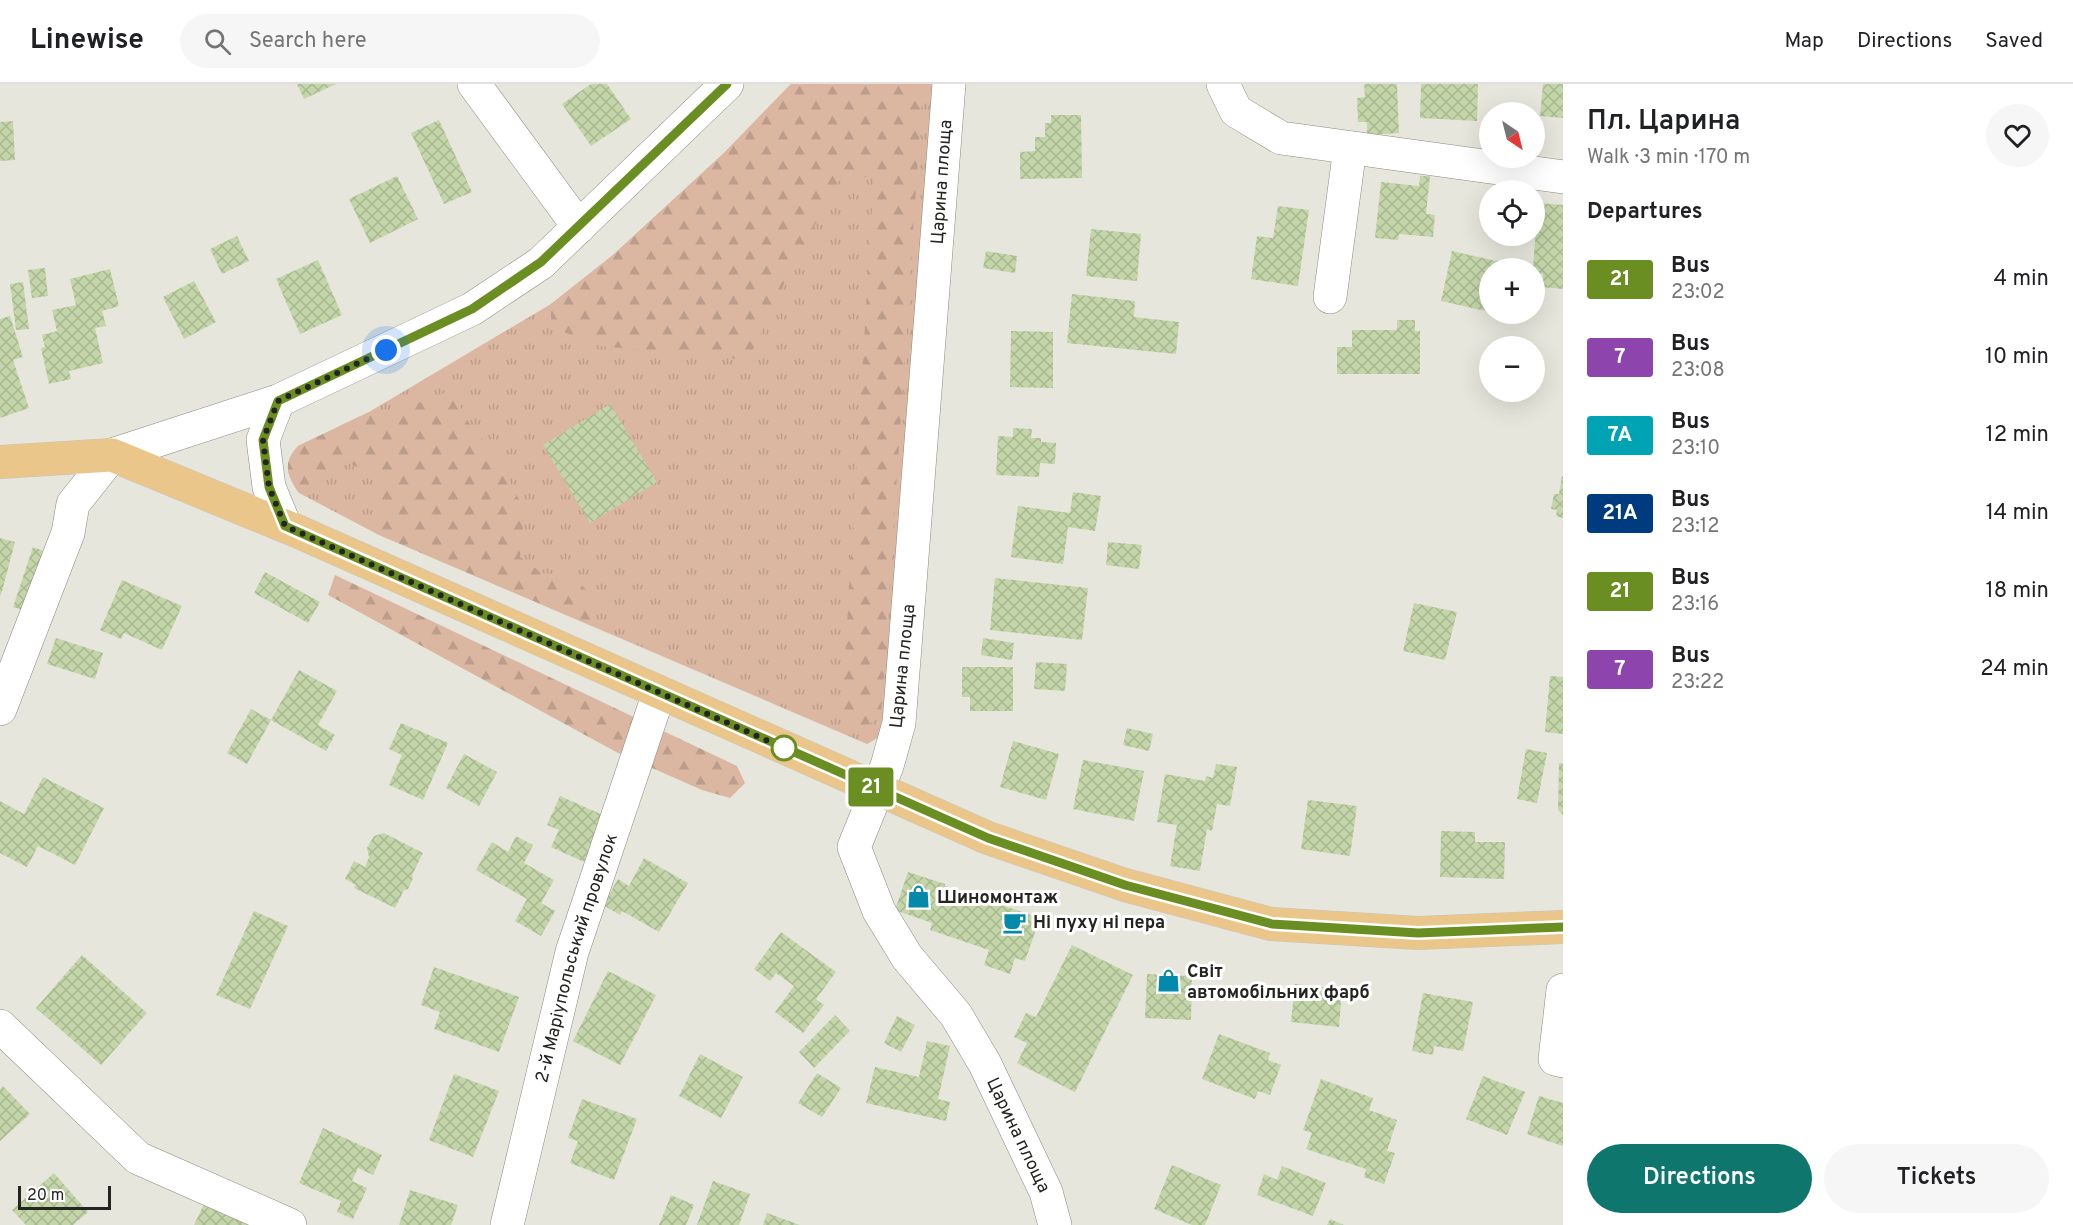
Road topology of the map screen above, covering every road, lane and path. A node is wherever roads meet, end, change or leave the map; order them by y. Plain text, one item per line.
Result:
1 (474, 84) edge
2 (727, 84) edge
3 (949, 84) edge
4 (1223, 84) edge
5 (1350, 148) junction
6 (1563, 177) edge
7 (579, 227) junction
8 (1330, 297) dead end
9 (278, 401) junction
10 (112, 455) junction
11 (0, 462) edge
12 (285, 526) junction
13 (659, 693) junction
14 (0, 709) edge
15 (877, 789) junction
16 (1563, 927) edge
17 (1563, 990) edge
18 (0, 1026) edge
19 (1563, 1061) edge
20 (515, 1222) edge
21 (290, 1225) edge
22 (1055, 1225) edge

1 - 7 street
2 - 7 street
3 - 15 street, Царина площа
4 - 5 street
5 - 6 street
5 - 8 street
7 - 9 street
9 - 10 street
9 - 12 street
10 - 11 main road
10 - 12 main road
10 - 14 street
12 - 13 main road
13 - 15 main road
13 - 20 street, 2-й Маріупольський провулок
15 - 16 main road
15 - 22 street, Царина площа
17 - 19 street
18 - 21 street

